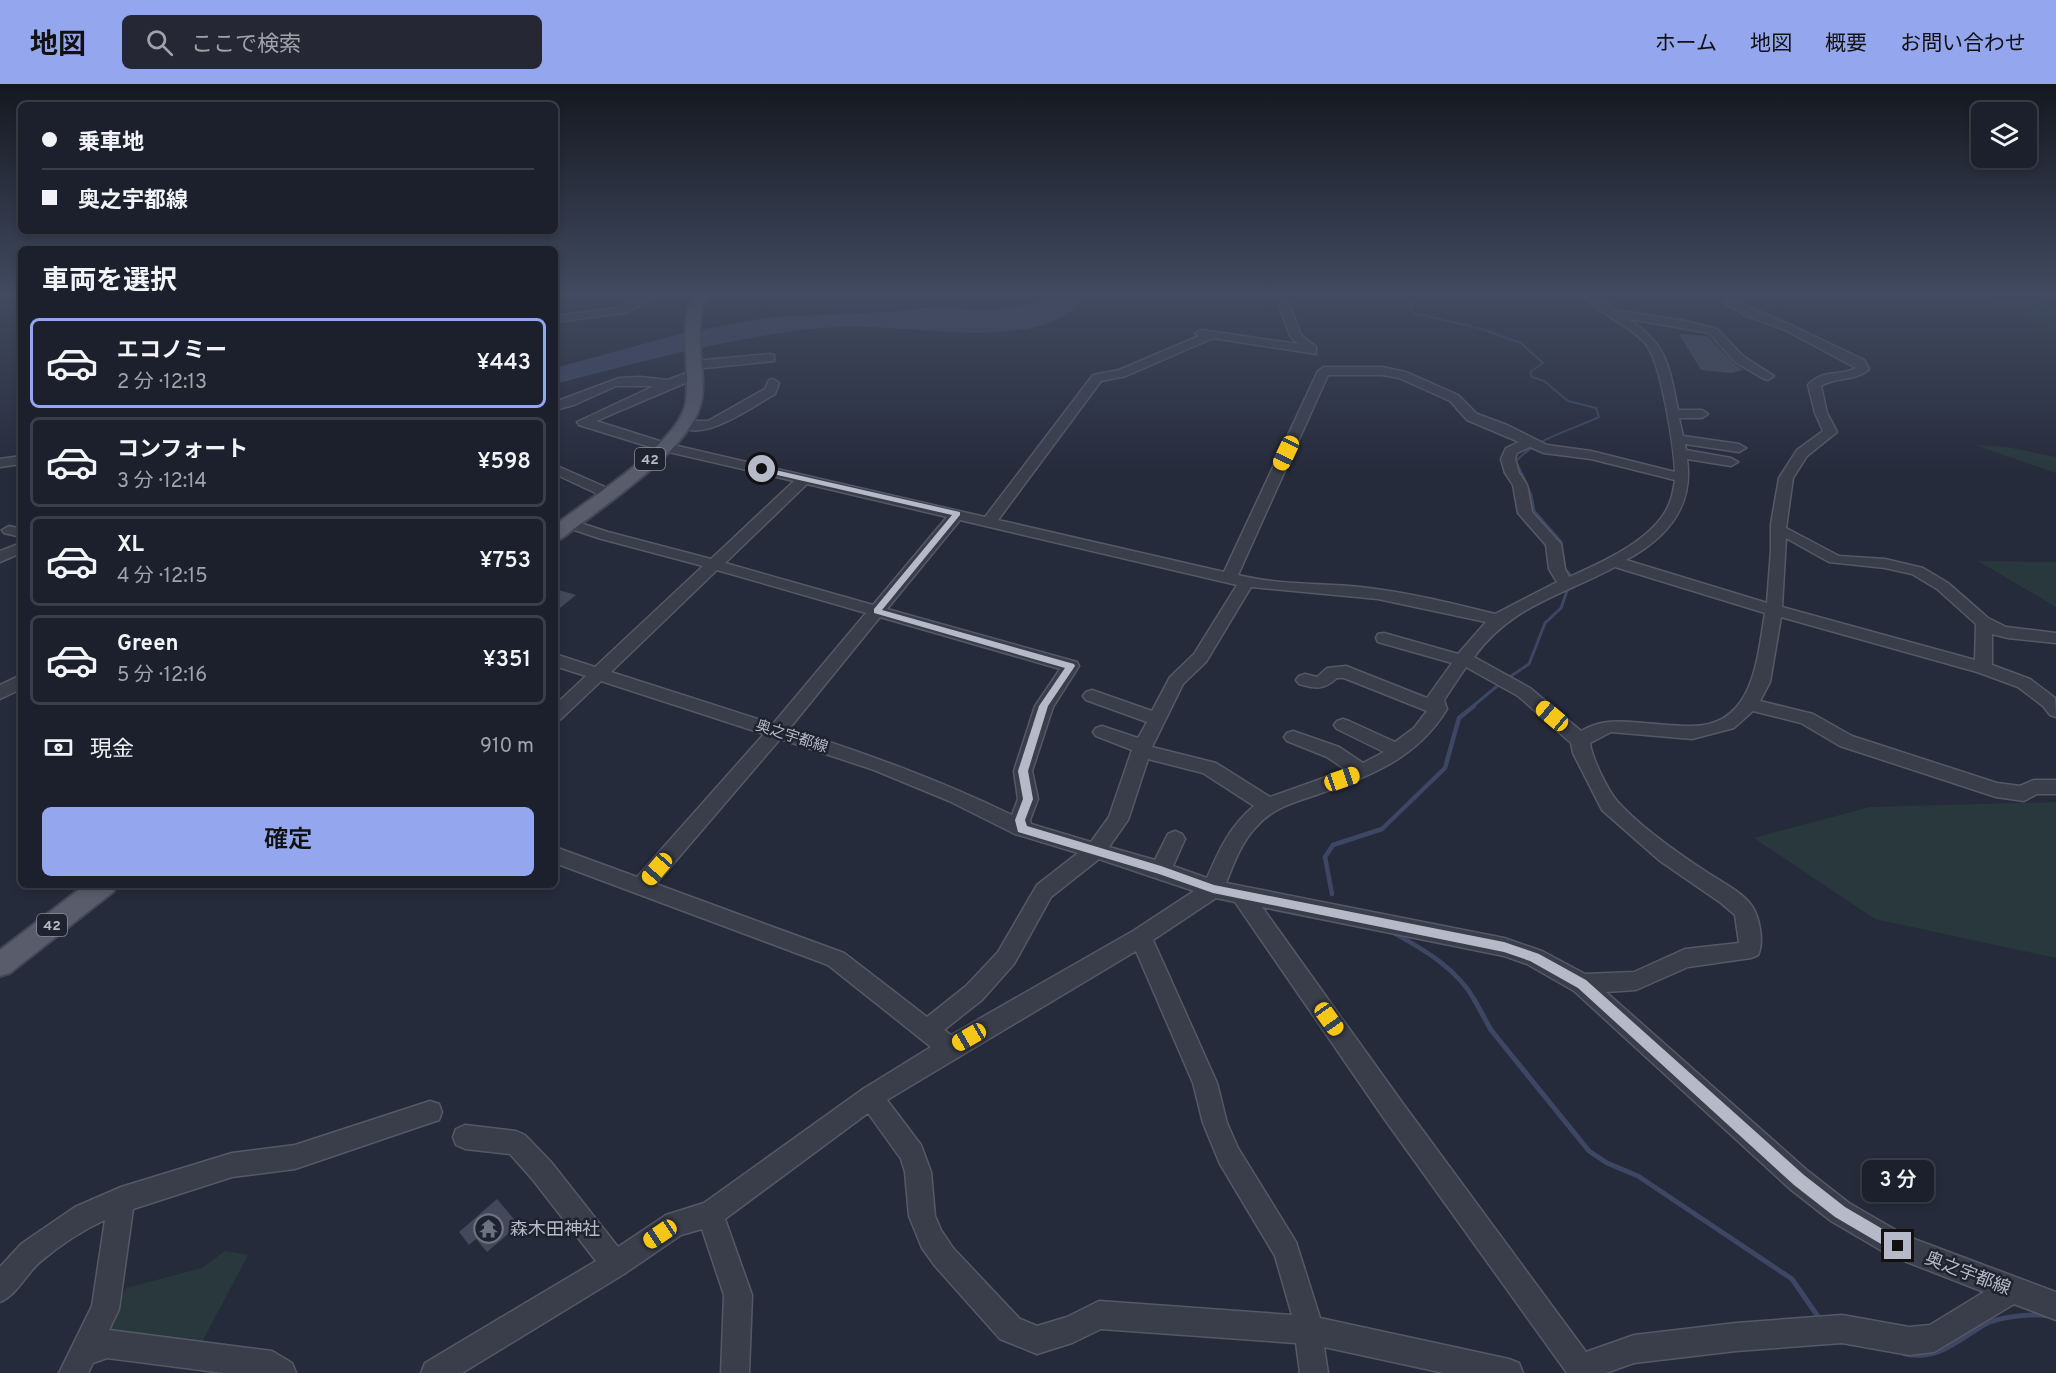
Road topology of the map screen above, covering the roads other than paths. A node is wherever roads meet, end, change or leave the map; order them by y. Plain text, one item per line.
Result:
1 (694, 353) edge
2 (1168, 353) edge
3 (1314, 353) edge
4 (1658, 353) edge
5 (1733, 353) edge
6 (1837, 353) edge
7 (770, 358) dead end
8 (695, 365) junction
9 (1323, 371) junction
10 (1768, 376) dead end
11 (773, 383) dead end
12 (668, 384) junction
13 (558, 406) edge
14 (1672, 414) junction
15 (1702, 414) dead end
16 (686, 425) junction
17 (1677, 439) junction
18 (1535, 444) junction
19 (665, 447) junction
20 (1739, 448) dead end
21 (1679, 453) junction
22 (18, 460) edge
23 (1731, 462) dead end
24 (0, 463) edge
25 (558, 470) edge
26 (1682, 478) junction
27 (804, 479) junction
28 (607, 493) junction
29 (957, 514) junction
30 (990, 521) junction
31 (561, 529) edge
32 (1778, 530) junction
33 (18, 549) edge
34 (0, 557) edge
35 (1612, 561) junction
36 (716, 565) junction
37 (1238, 579) junction
38 (1566, 584) junction
39 (1774, 610) junction
40 (877, 611) junction
41 (1497, 620) junction
42 (1984, 622) junction
43 (1384, 638) dead end
44 (2056, 638) edge
45 (1463, 660) junction
46 (558, 661) edge
47 (1983, 668) junction
48 (599, 674) junction
49 (1305, 680) dead end
50 (18, 683) edge
51 (0, 693) edge
52 (1092, 696) dead end
53 (1750, 704) junction
54 (1438, 709) junction
55 (2056, 711) edge
56 (558, 712) edge
57 (1157, 719) junction
58 (1343, 725) dead end
59 (777, 731) junction
60 (1102, 732) dead end
61 (1293, 737) dead end
62 (1580, 740) junction
63 (1142, 749) junction
64 (1398, 751) junction
65 (1362, 771) junction
66 (2056, 787) edge
67 (1269, 805) junction
68 (1022, 829) junction
69 (1175, 839) dead end
70 (1095, 851) junction
71 (558, 856) edge
72 (1161, 870) junction
73 (642, 886) junction
74 (100, 888) edge
75 (1213, 889) junction
76 (1240, 893) junction
77 (1141, 937) junction
78 (0, 965) edge
79 (1582, 984) junction
80 (928, 1029) junction
81 (950, 1048) junction
82 (871, 1097) junction
83 (430, 1112) dead end
84 (465, 1137) dead end
85 (121, 1200) junction
86 (710, 1214) junction
87 (615, 1265) junction
88 (0, 1288) edge
89 (2011, 1289) junction
90 (2056, 1306) edge
91 (1310, 1330) junction
92 (78, 1363) edge
93 (1582, 1371) edge
94 (282, 1373) edge
95 (435, 1373) edge
96 (735, 1373) edge
97 (1314, 1373) edge
98 (1509, 1373) edge

1 - 8 main road, 42
2 - 30 street
3 - 9 street
4 - 14 street
5 - 10 street
6 - 32 street
7 - 8 street
8 - 12 street
8 - 16 main road, 42
9 - 18 street
9 - 37 street
11 - 16 street
12 - 13 street
12 - 19 street
14 - 15 street
14 - 17 street
16 - 19 main road, 42
17 - 20 street
17 - 21 street
18 - 26 street
18 - 38 street
19 - 27 street
19 - 28 main road, 42
21 - 23 street
21 - 26 street
22 - 24 street
25 - 28 street
26 - 35 street
27 - 29 street
27 - 36 street
28 - 31 main road, 42
29 - 30 street
29 - 40 street
30 - 37 street
31 - 36 street
32 - 39 street
32 - 42 street
33 - 34 street
35 - 38 street
35 - 39 street
36 - 40 street
36 - 48 street
37 - 41 street
37 - 57 street
38 - 41 street
39 - 47 street
39 - 53 street
40 - 59 street
40 - 68 street
41 - 45 street
42 - 44 street
42 - 47 street
43 - 45 street
45 - 54 street
45 - 62 street
46 - 48 street, 奥之宇都線
47 - 55 street
48 - 56 street
48 - 59 street, 奥之宇都線
49 - 54 street
50 - 51 street
52 - 57 street
53 - 62 street
53 - 66 street
54 - 64 street
57 - 63 street
58 - 64 street
59 - 68 street, 奥之宇都線
59 - 73 street
60 - 63 street
61 - 65 street
62 - 79 street
63 - 67 street
63 - 70 street
64 - 65 street
65 - 67 street
67 - 75 street
68 - 70 street, 奥之宇都線
69 - 72 street
70 - 72 street, 奥之宇都線
70 - 80 street
71 - 73 street
72 - 75 street, 奥之宇都線
73 - 80 street
74 - 78 main road, 42
75 - 76 street, 奥之宇都線
75 - 77 street
76 - 79 street, 奥之宇都線
76 - 93 street
77 - 81 street
77 - 91 street
79 - 89 street, 奥之宇都線
80 - 81 street
81 - 82 street
82 - 86 street
82 - 91 street
83 - 85 street
84 - 87 street
85 - 88 street
85 - 92 street
86 - 87 street
86 - 96 street
87 - 95 street
89 - 90 street, 奥之宇都線
89 - 93 street
91 - 97 street
91 - 98 street
92 - 94 street

